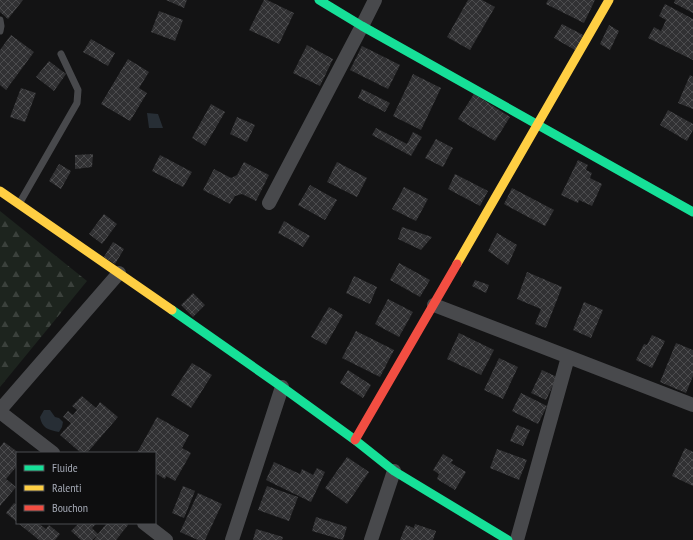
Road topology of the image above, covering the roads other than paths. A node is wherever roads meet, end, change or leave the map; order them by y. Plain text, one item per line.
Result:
1 (319, 0) edge
2 (375, 0) edge
3 (609, 0) edge
4 (0, 20) edge
5 (362, 26) junction
6 (0, 31) edge
7 (61, 54) dead end
8 (537, 124) junction
9 (0, 191) edge
10 (269, 203) dead end
11 (19, 204) junction
12 (693, 212) edge
13 (119, 273) junction
14 (434, 305) junction
15 (568, 357) junction
16 (282, 387) junction
17 (693, 405) edge
18 (0, 411) edge
19 (355, 440) junction
20 (52, 452) edge
21 (394, 471) junction
22 (145, 524) edge
23 (166, 540) edge
24 (232, 540) edge
25 (371, 540) edge
26 (508, 540) edge
27 (517, 540) edge

1 - 5 street
2 - 5 street
3 - 8 street
4 - 6 lane
5 - 8 street
5 - 10 street
7 - 11 lane
8 - 12 street
8 - 14 street
9 - 11 street
11 - 13 street
13 - 16 street
13 - 18 street
14 - 15 street
14 - 19 street
15 - 17 street
15 - 27 street
16 - 19 street
16 - 24 street
18 - 20 street
19 - 21 street
21 - 25 street
21 - 26 street
22 - 23 street

